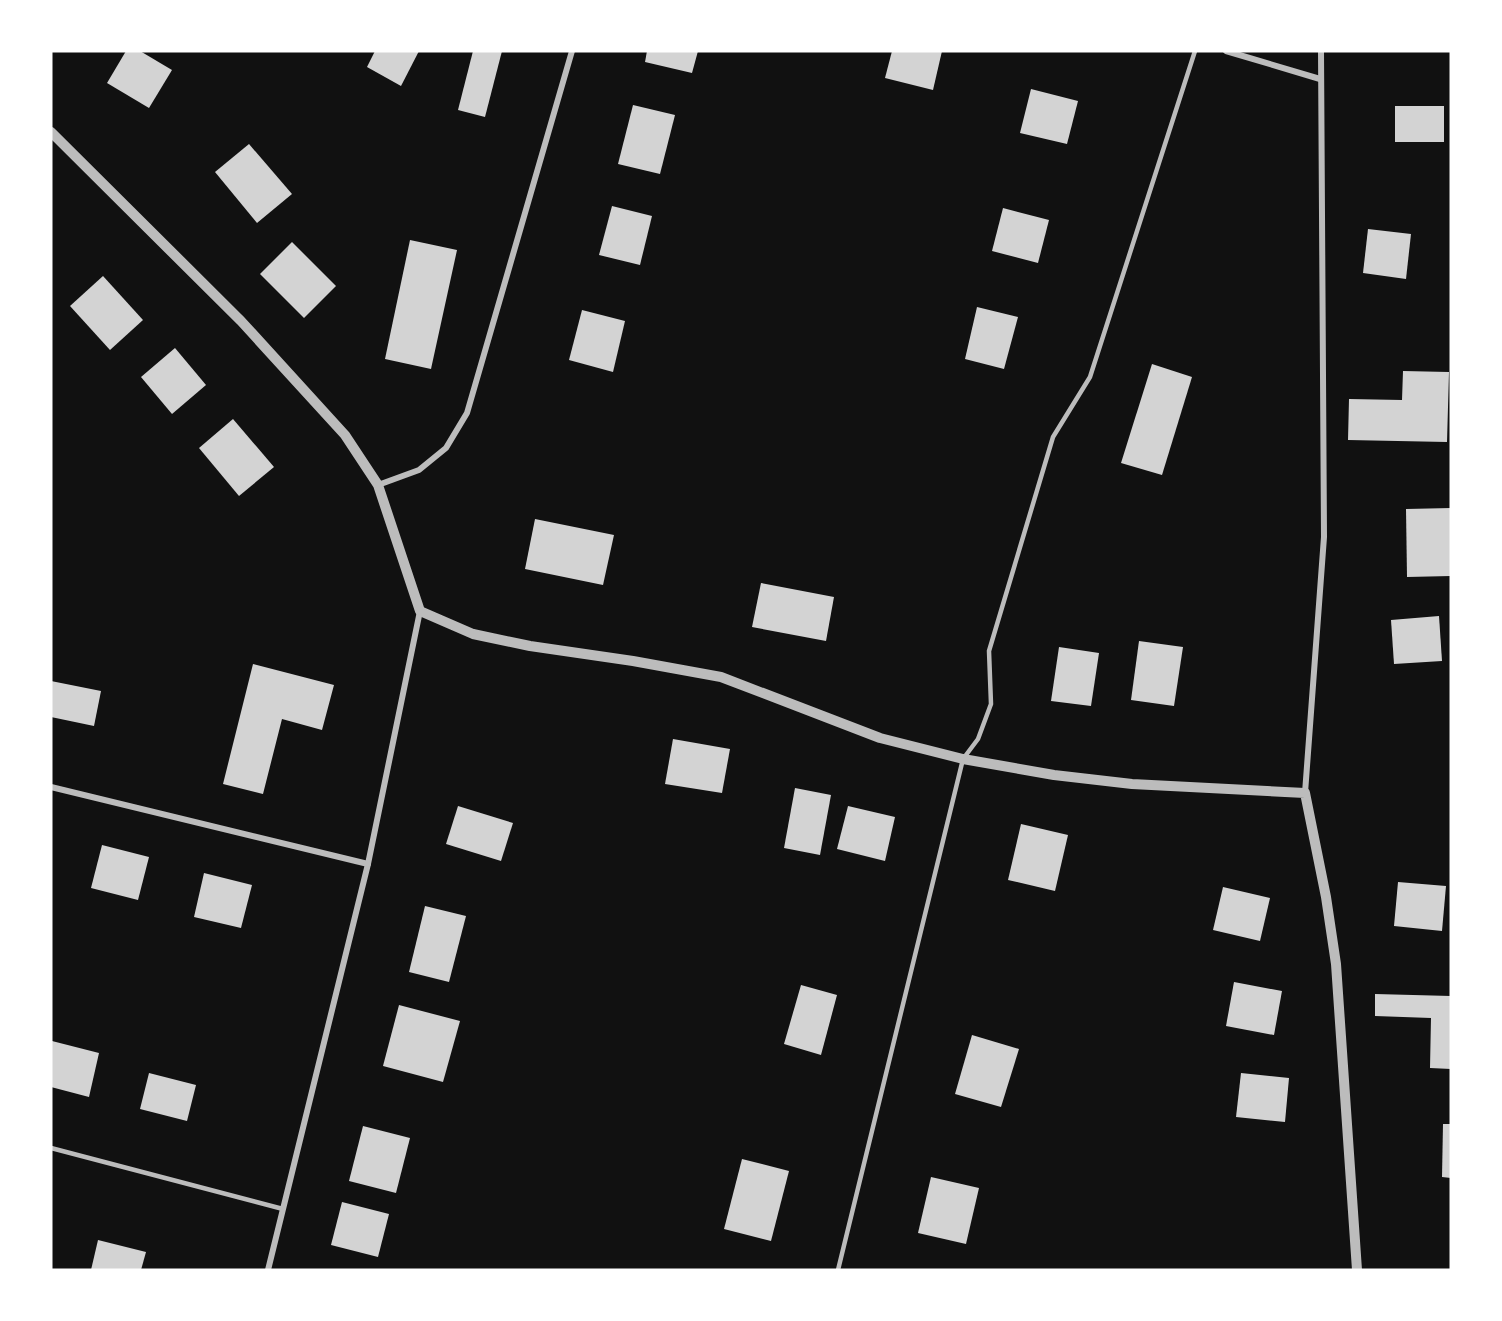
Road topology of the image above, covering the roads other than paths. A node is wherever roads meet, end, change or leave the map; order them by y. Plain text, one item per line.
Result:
1 (572, 51) edge
2 (1195, 51) edge
3 (1226, 51) edge
4 (1321, 51) edge
5 (1320, 79) junction
6 (51, 132) edge
7 (378, 485) junction
8 (420, 611) junction
9 (963, 759) junction
10 (51, 787) edge
11 (1305, 793) junction
12 (368, 864) junction
13 (51, 1148) edge
14 (283, 1209) junction
15 (268, 1270) edge
16 (838, 1270) edge
17 (1358, 1270) edge

1 - 7 street
2 - 9 lane
3 - 5 street
4 - 5 street
5 - 11 street
6 - 7 street
7 - 8 street
8 - 9 street
8 - 12 street
9 - 11 street
9 - 16 lane
10 - 12 street
11 - 17 street
12 - 14 street
13 - 14 lane
14 - 15 street

